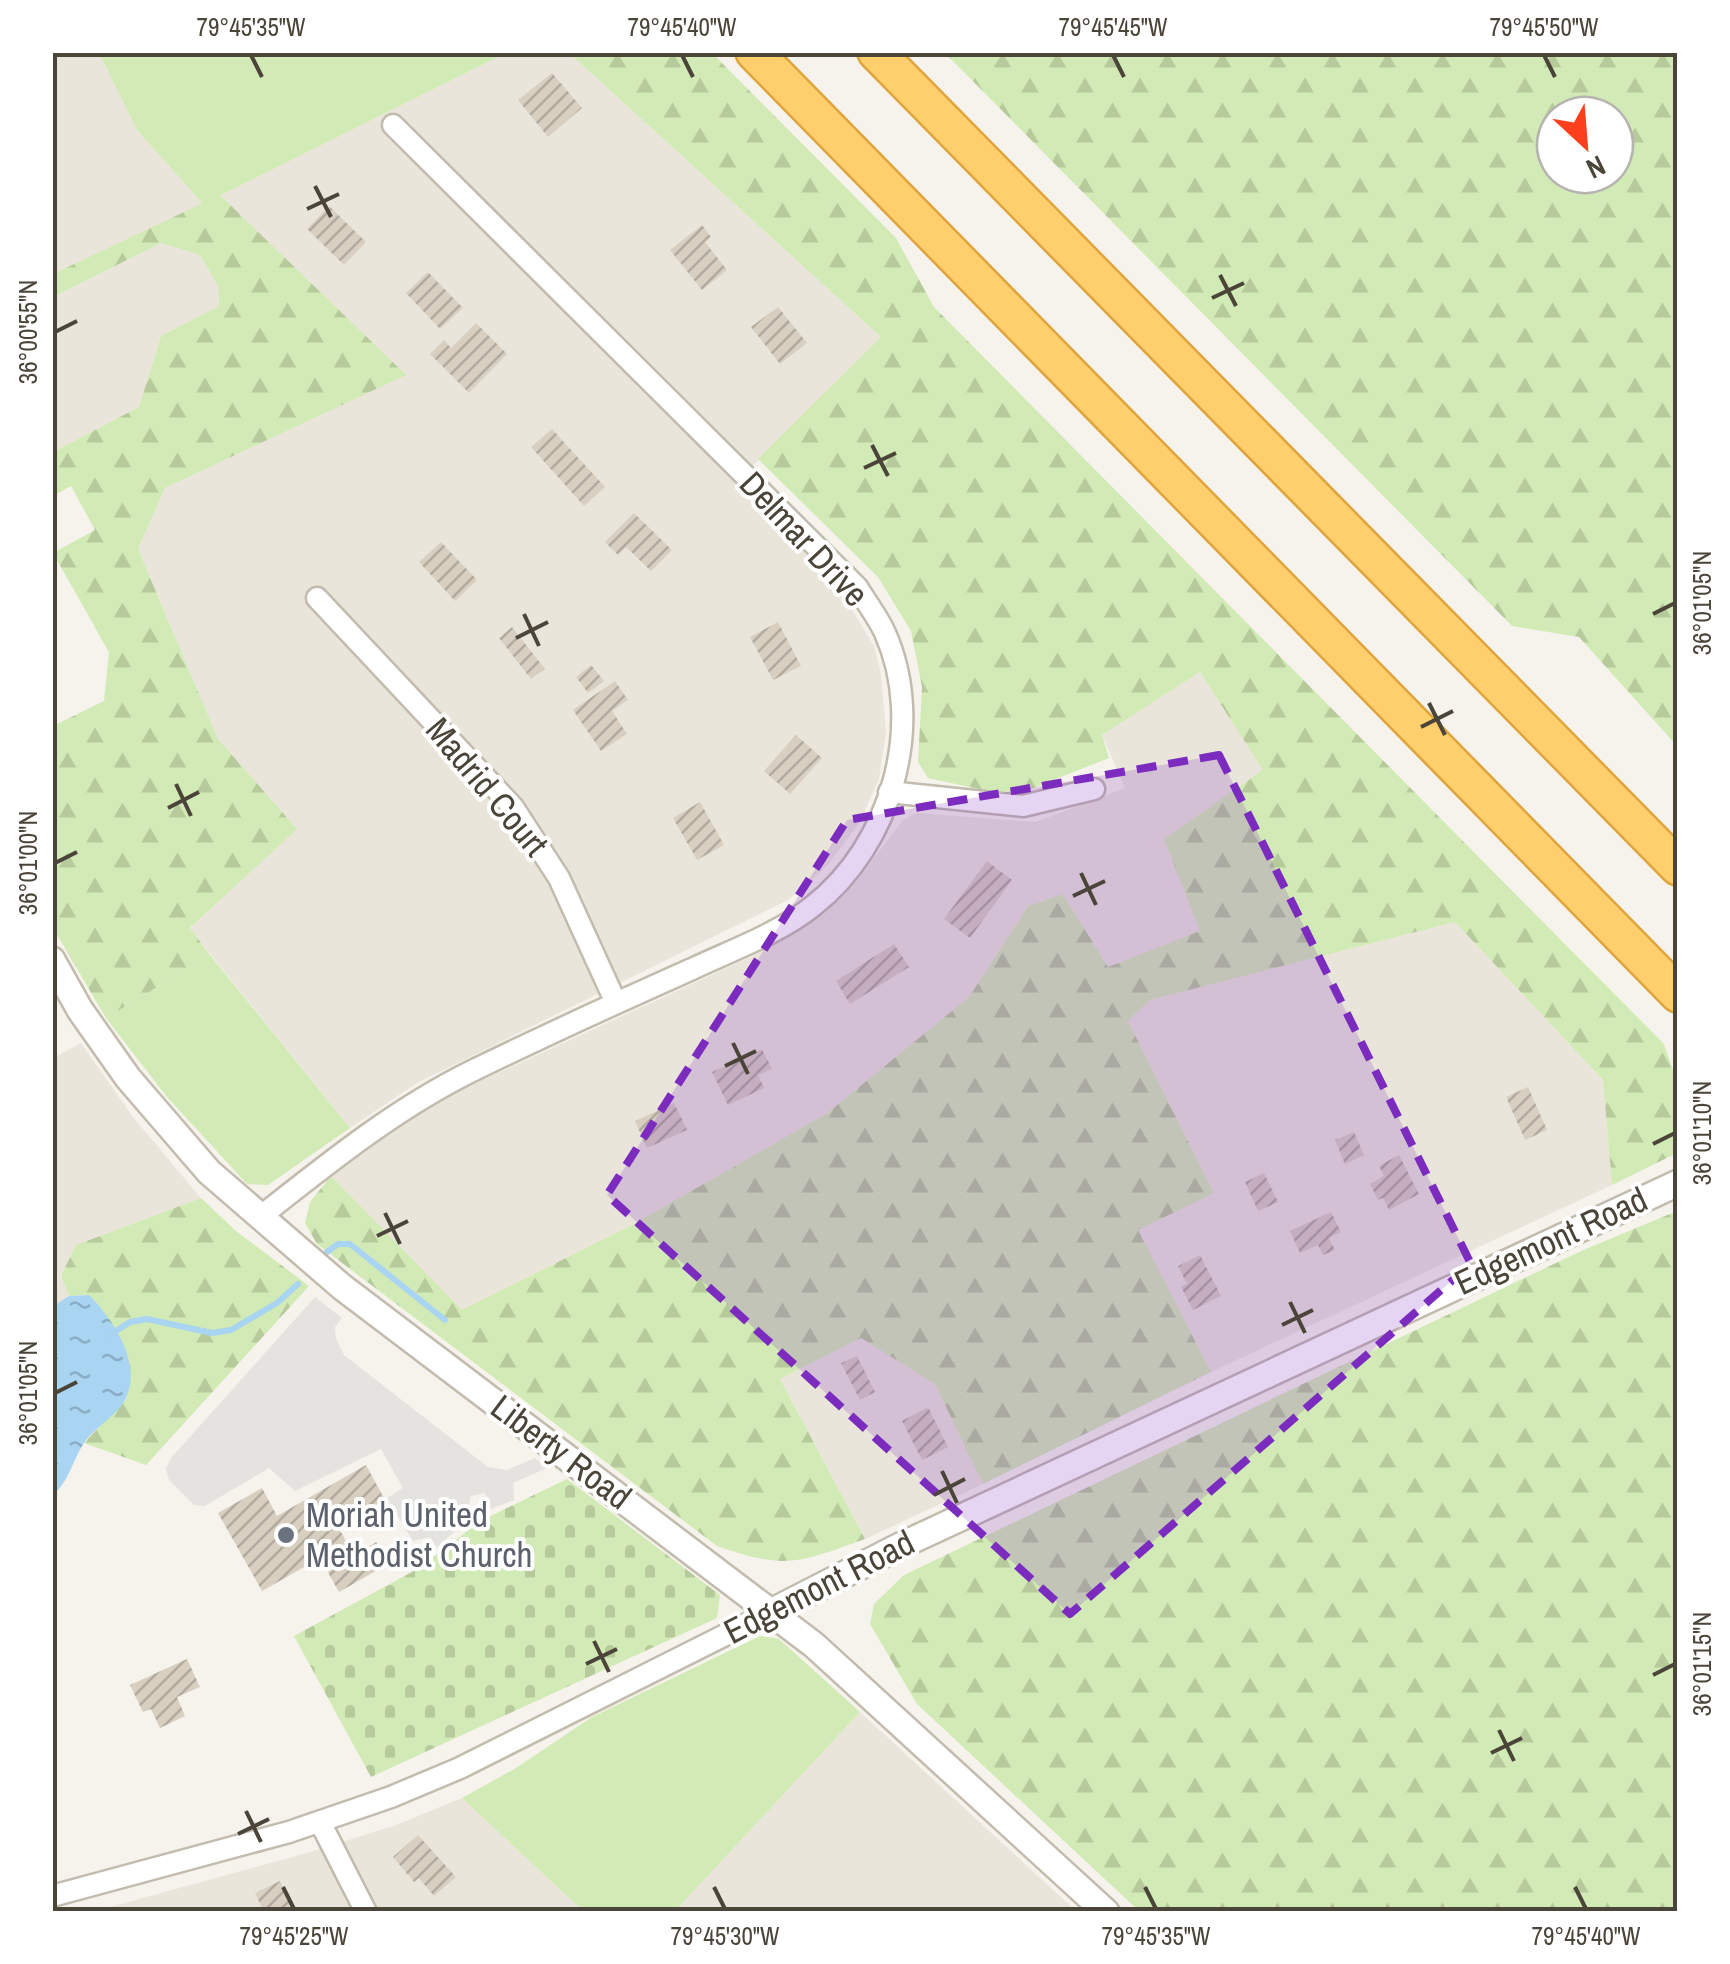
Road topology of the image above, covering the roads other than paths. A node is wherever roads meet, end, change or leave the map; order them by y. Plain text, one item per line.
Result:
1 (754, 52) edge
2 (876, 52) edge
3 (393, 125) dead end
4 (317, 598) dead end
5 (1094, 789) dead end
6 (889, 792) junction
7 (1678, 867) edge
8 (52, 960) edge
9 (1678, 994) edge
10 (616, 1004) junction
11 (1678, 1183) edge
12 (260, 1218) junction
13 (771, 1612) junction
14 (320, 1822) junction
15 (52, 1896) edge
16 (366, 1912) edge
17 (1106, 1912) edge

1 - 9 highway
2 - 7 highway
3 - 6 street, Delmar Drive
4 - 10 street, Madrid Court
5 - 6 street
6 - 10 street, Delmar Drive
8 - 12 street, Liberty Road
10 - 12 street, Delmar Drive
11 - 13 street, Edgemont Road
12 - 13 street, Liberty Road
13 - 14 street, Edgemont Road
13 - 17 street, Liberty Road
14 - 15 street, Edgemont Road
14 - 16 street

